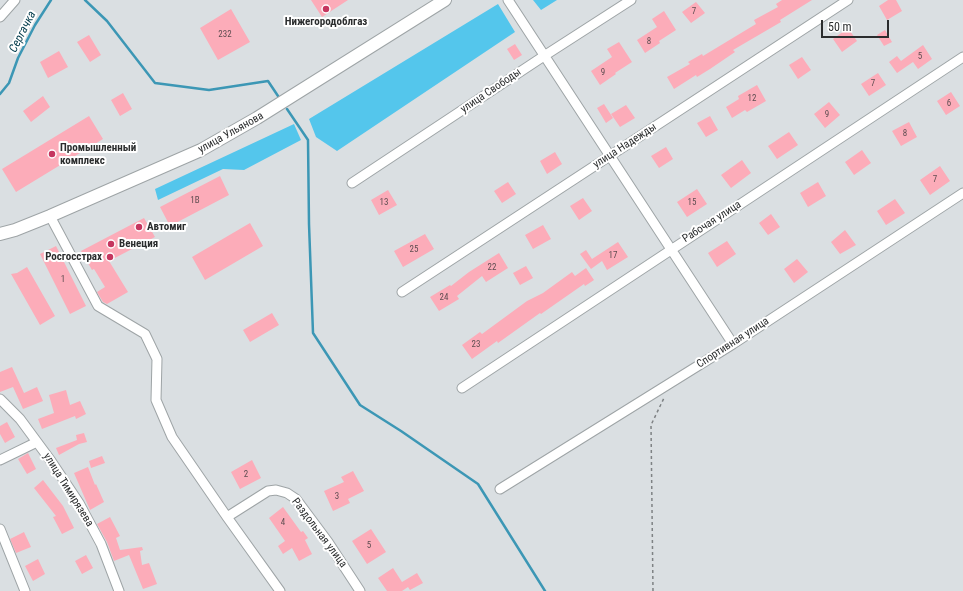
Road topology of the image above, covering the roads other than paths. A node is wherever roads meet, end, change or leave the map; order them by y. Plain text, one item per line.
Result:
1 (15, 0) edge
2 (445, 0) edge
3 (508, 0) edge
4 (631, 0) edge
5 (848, 0) edge
6 (0, 17) edge
7 (544, 56) junction
8 (963, 57) edge
9 (610, 156) junction
10 (352, 183) dead end
11 (963, 193) edge
12 (50, 216) junction
13 (0, 234) edge
14 (671, 250) junction
15 (402, 292) dead end
16 (733, 344) junction
17 (462, 388) dead end
18 (0, 399) edge
19 (37, 442) junction
20 (0, 460) edge
21 (500, 489) dead end
22 (227, 517) junction
23 (0, 529) edge
24 (25, 591) edge
25 (119, 591) edge
26 (280, 591) edge
27 (360, 591) edge

1 - 6 street
2 - 12 main road, улица Ульянова
3 - 7 street
4 - 7 street, улица Свободы
5 - 9 street, улица Надежды
7 - 9 street
7 - 10 street, улица Свободы
8 - 14 street, Рабочая улица
9 - 14 street
9 - 15 street, улица Надежды
11 - 16 street, Спортивная улица
12 - 13 main road, улица Ульянова
12 - 22 street
14 - 16 street
14 - 17 street, Рабочая улица
16 - 21 street, Спортивная улица
18 - 19 street, улица Тимирязева
19 - 20 street
19 - 25 street, улица Тимирязева
22 - 26 street
22 - 27 street, Раздольная улица
23 - 24 street

